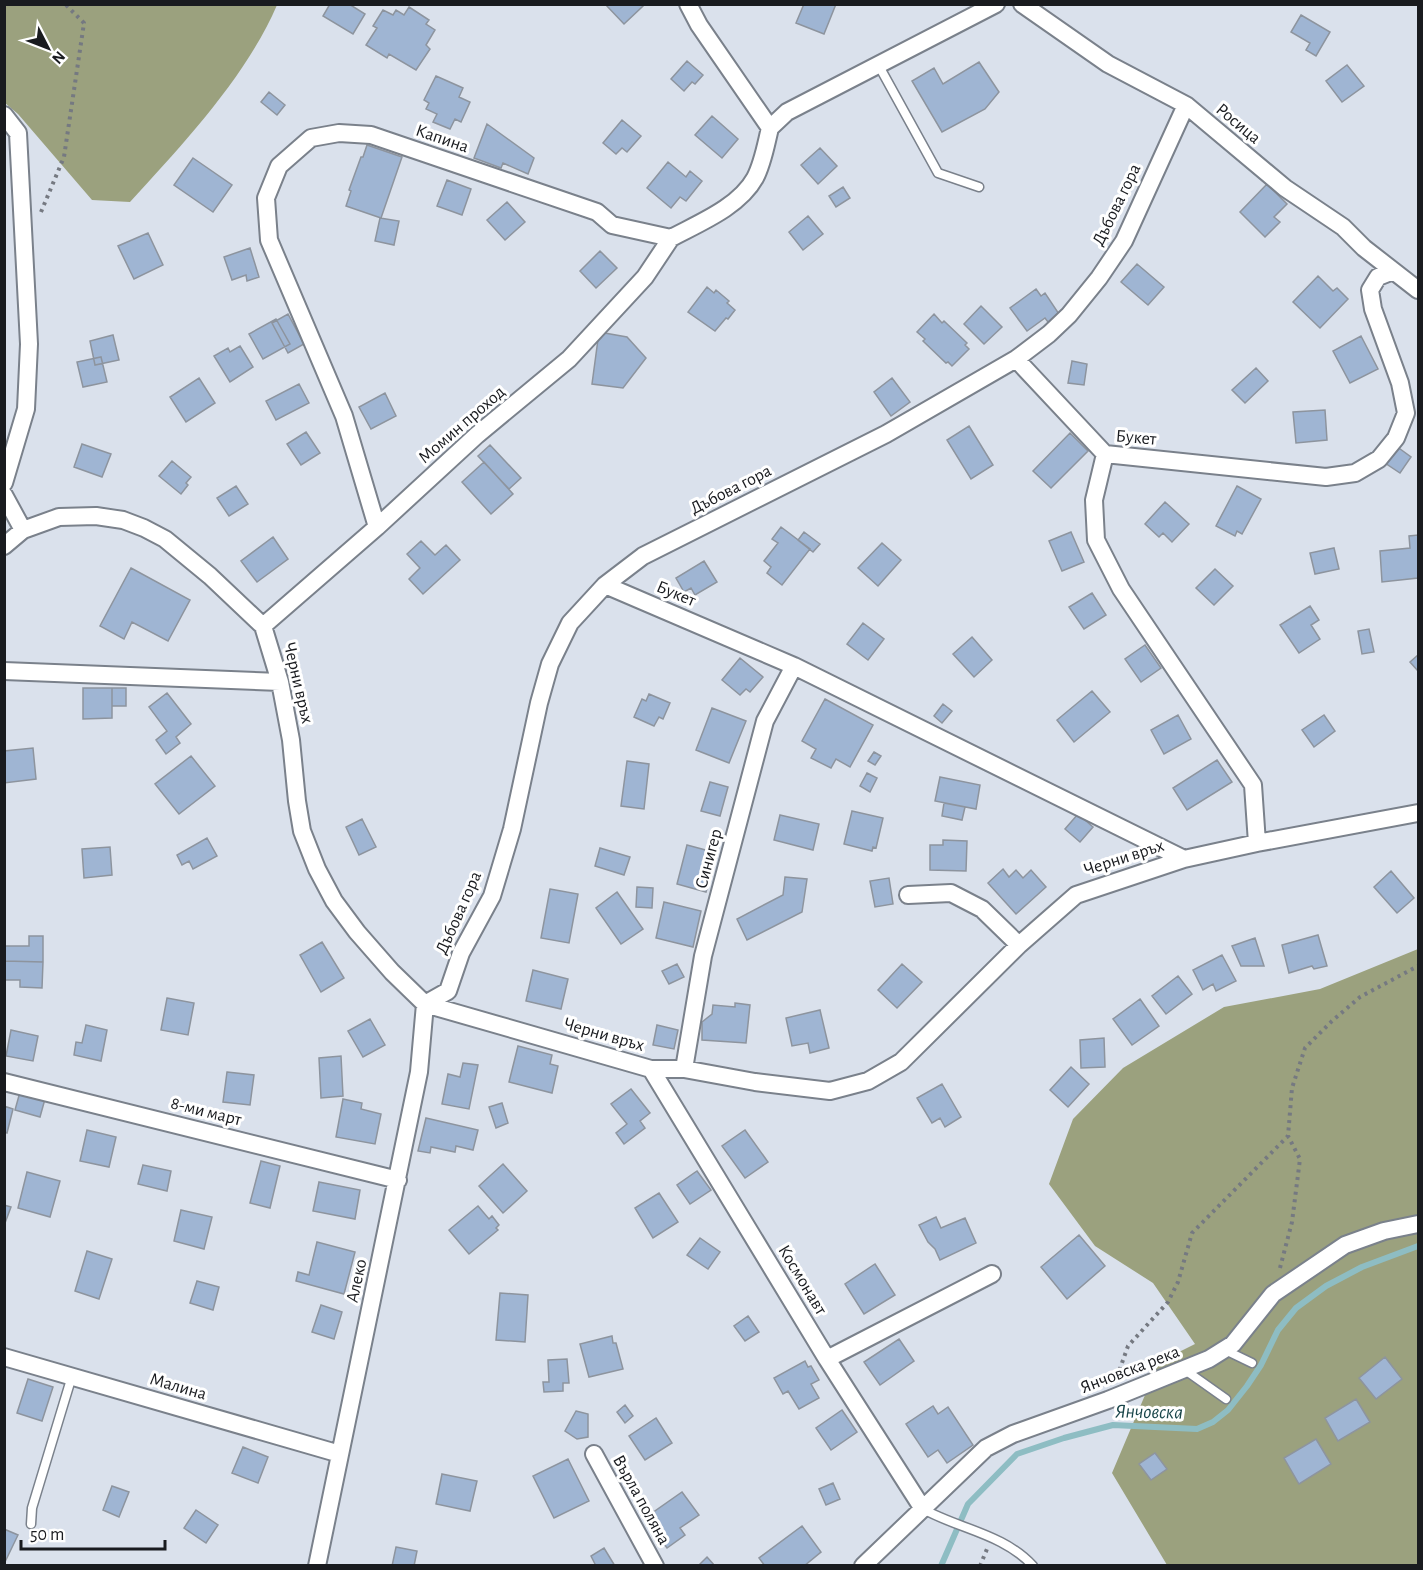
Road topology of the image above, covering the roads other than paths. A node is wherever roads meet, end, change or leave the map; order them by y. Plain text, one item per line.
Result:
1 (688, 4) edge
2 (996, 4) edge
3 (1022, 4) edge
4 (879, 66) junction
5 (1185, 105) junction
6 (4, 115) edge
7 (770, 128) junction
8 (979, 187) dead end
9 (671, 238) junction
10 (1393, 271) junction
11 (1419, 290) edge
12 (1016, 359) junction
13 (1105, 454) junction
14 (4, 483) edge
15 (4, 495) edge
16 (376, 527) junction
17 (23, 530) junction
18 (4, 546) edge
19 (605, 585) junction
20 (263, 626) junction
21 (794, 666) junction
22 (4, 671) edge
23 (280, 682) junction
24 (1419, 813) edge
25 (1257, 843) junction
26 (1184, 860) junction
27 (908, 895) dead end
28 (1019, 945) junction
29 (425, 1004) junction
30 (684, 1069) junction
31 (651, 1070) junction
32 (4, 1082) edge
33 (398, 1180) junction
34 (1419, 1224) edge
35 (992, 1274) dead end
36 (1224, 1349) junction
37 (4, 1357) edge
38 (827, 1359) junction
39 (1252, 1363) dead end
40 (1184, 1369) junction
41 (72, 1376) junction
42 (1226, 1399) dead end
43 (340, 1454) junction
44 (594, 1454) dead end
45 (923, 1509) junction
46 (31, 1524) dead end
47 (317, 1566) edge
48 (655, 1566) edge
49 (862, 1566) edge
50 (1033, 1566) edge

1 - 7 street
2 - 4 street
3 - 5 street, Росица
4 - 7 street
4 - 8 lane
5 - 10 street, Росица
5 - 12 street, Дъбова гора
6 - 14 street
7 - 9 street
9 - 16 street, Момин проход
9 - 16 street, Капина
10 - 11 street, Росица
10 - 13 street, Букет
12 - 13 street
12 - 19 street, Дъбова гора
13 - 25 street, Букет
15 - 17 street
16 - 20 street, Момин проход
17 - 18 street, Черни връх
17 - 20 street, Черни връх
19 - 21 street, Букет
19 - 29 street, Дъбова гора
20 - 23 street, Черни връх
21 - 26 street, Букет
21 - 30 street, Синигер
22 - 23 street
23 - 29 street, Черни връх
24 - 25 street, Черни връх
25 - 26 street, Черни връх
26 - 28 street, Черни връх
27 - 28 street
28 - 30 street, Черни връх
29 - 31 street, Черни връх
29 - 33 street, Алеко
30 - 31 street, Черни връх
31 - 38 street, Космонавт
32 - 33 street, 8-ми март
33 - 43 street, Алеко
34 - 36 street, Янчовска река
35 - 38 street
36 - 39 lane
36 - 40 street, Янчовска река
37 - 41 street, Малина
38 - 45 street, Космонавт
40 - 42 lane
40 - 45 street, Янчовска река
41 - 43 street, Малина
41 - 46 lane
43 - 47 street, Алеко
44 - 48 street, Върла поляна
45 - 49 street, Янчовска река
45 - 50 lane

